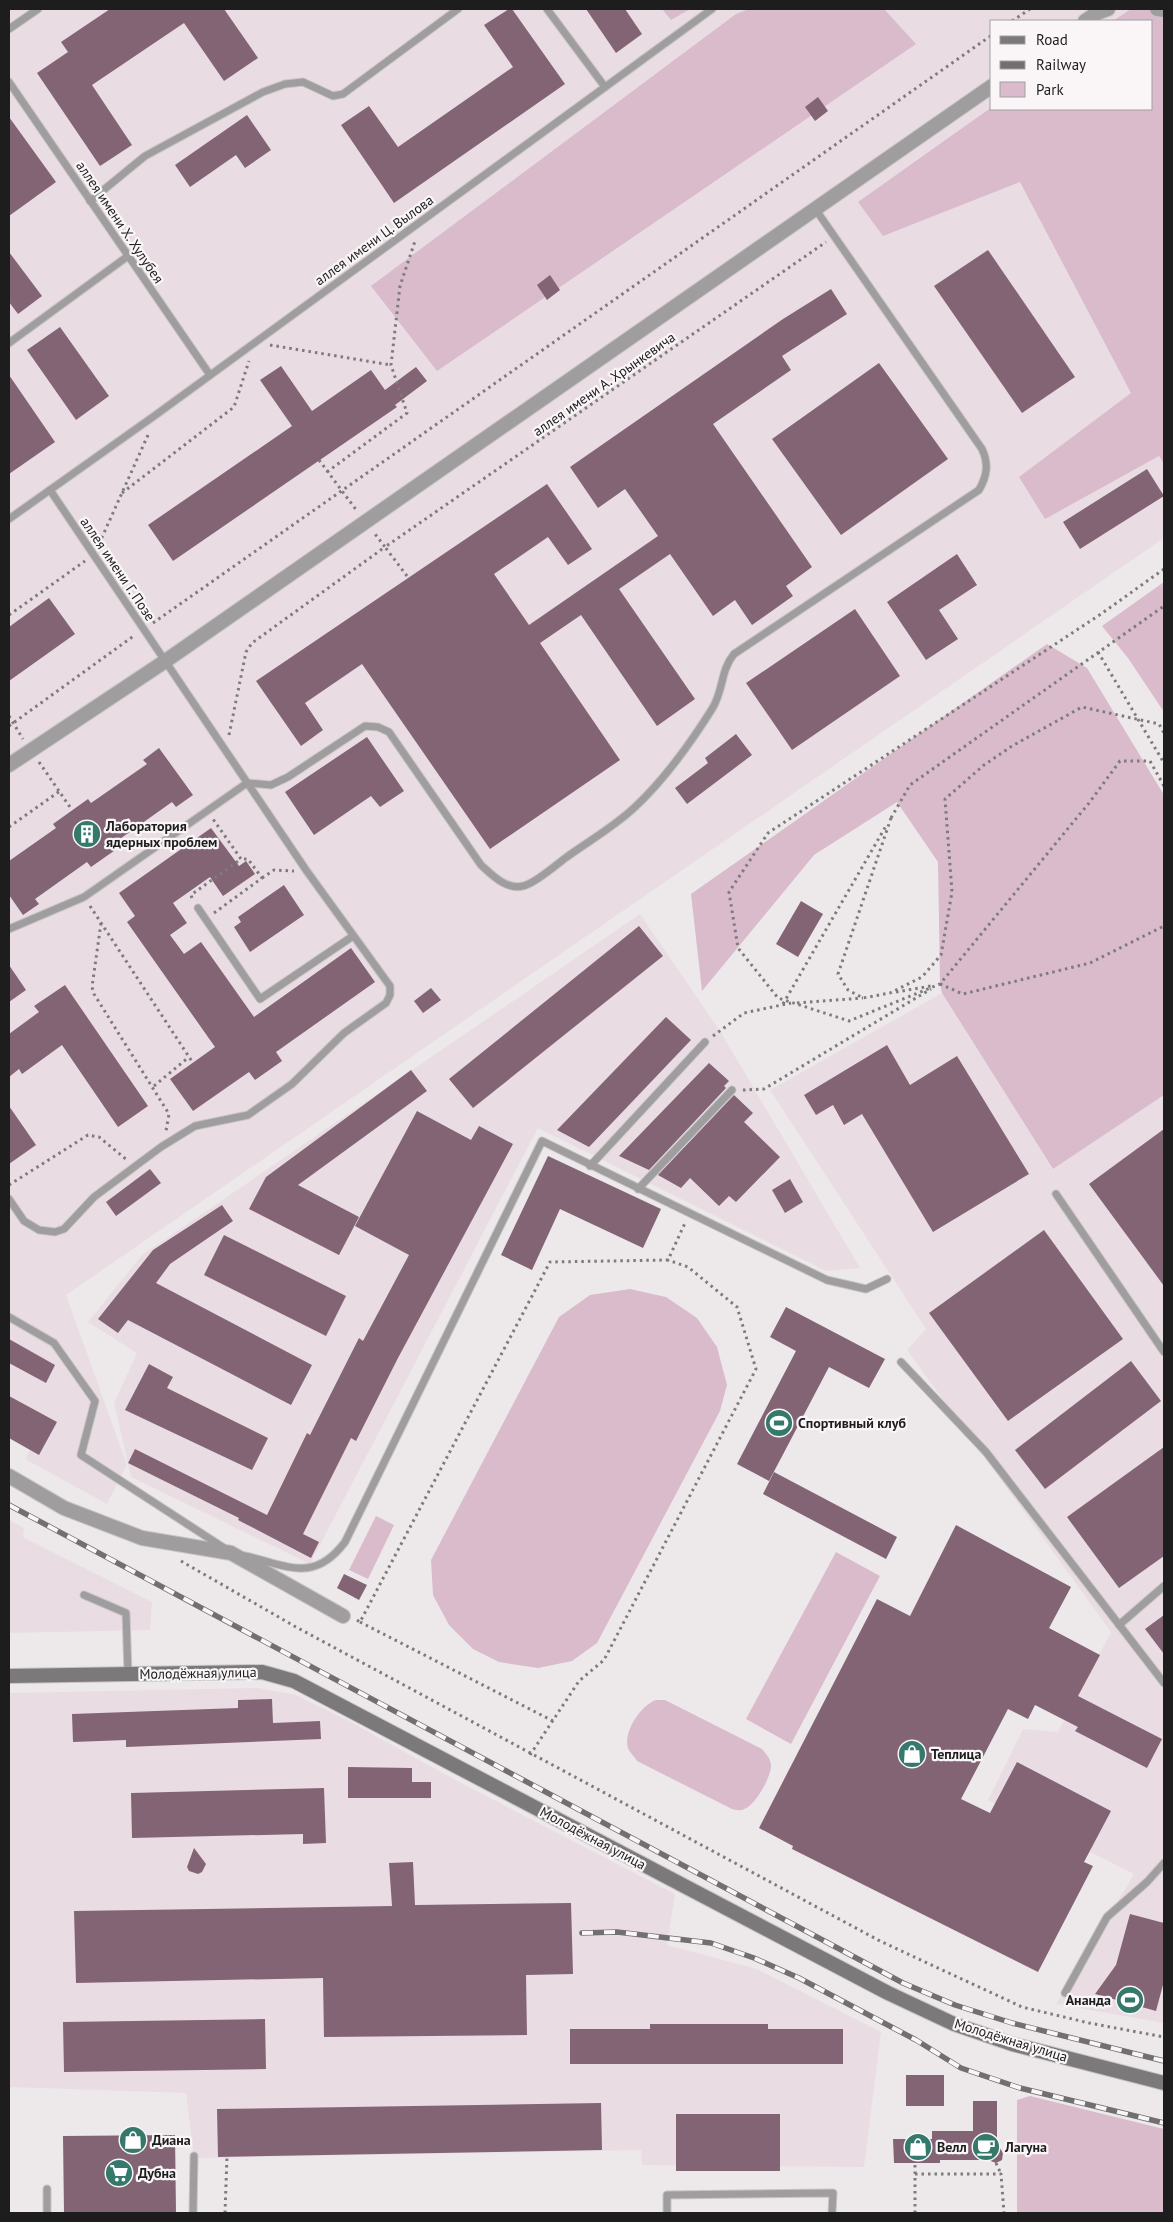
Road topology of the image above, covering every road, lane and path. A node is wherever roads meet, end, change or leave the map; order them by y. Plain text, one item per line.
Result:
1 (38, 9) edge
2 (458, 9) edge
3 (547, 9) edge
4 (712, 9) edge
5 (1030, 9) edge
6 (1108, 9) edge
7 (1157, 9) edge
8 (1164, 10) edge
9 (1014, 20) edge
10 (1086, 20) edge
11 (9, 29) edge
12 (990, 37) edge
13 (9, 82) edge
14 (605, 87) junction
15 (990, 87) edge
16 (90, 201) junction
17 (816, 210) junction
18 (422, 220) junction
19 (835, 236) junction
20 (128, 256) junction
21 (9, 343) edge
22 (255, 343) junction
23 (391, 365) junction
24 (210, 376) junction
25 (157, 414) junction
26 (319, 460) dead end
27 (328, 472) junction
28 (50, 490) junction
29 (342, 491) junction
30 (122, 493) junction
31 (9, 519) edge
32 (365, 523) junction
33 (385, 548) junction
34 (94, 554) junction
35 (1164, 569) edge
36 (407, 576) dead end
37 (1164, 606) edge
38 (9, 615) edge
39 (144, 629) junction
40 (1098, 652) junction
41 (164, 662) junction
42 (9, 716) edge
43 (1138, 719) junction
44 (13, 723) junction
45 (9, 726) edge
46 (1164, 733) edge
47 (31, 750) junction
48 (225, 752) junction
49 (1164, 763) edge
50 (9, 765) edge
51 (246, 783) junction
52 (1164, 786) edge
53 (60, 791) junction
54 (72, 810) dead end
55 (207, 811) junction
56 (891, 818) junction
57 (9, 827) edge
58 (241, 859) junction
59 (307, 872) junction
60 (262, 878) junction
61 (84, 897) junction
62 (198, 908) joint
63 (206, 920) junction
64 (101, 923) junction
65 (1164, 926) edge
66 (9, 929) edge
67 (353, 936) junction
68 (940, 984) junction
69 (890, 993) junction
70 (863, 998) junction
71 (784, 1002) junction
72 (793, 1003) junction
73 (705, 1042) joint
74 (189, 1057) junction
75 (193, 1062) dead end
76 (154, 1086) junction
77 (732, 1090) joint
78 (161, 1147) junction
79 (590, 1166) junction
80 (135, 1167) junction
81 (9, 1185) edge
82 (638, 1188) junction
83 (1056, 1194) dead end
84 (9, 1199) edge
85 (690, 1213) junction
86 (668, 1260) junction
87 (887, 1279) dead end
88 (9, 1317) edge
89 (1164, 1352) edge
90 (901, 1362) dead end
91 (9, 1476) edge
92 (231, 1553) junction
93 (176, 1558) dead end
94 (1164, 1586) edge
95 (84, 1595) dead end
96 (343, 1616) joint
97 (360, 1622) junction
98 (1119, 1624) junction
99 (128, 1674) junction
100 (9, 1676) edge
101 (1164, 1683) edge
102 (553, 1721) junction
103 (530, 1755) junction
104 (1164, 1862) edge
105 (1065, 1993) dead end
106 (1164, 2037) edge
107 (1164, 2083) edge
108 (194, 2156) dead end
109 (227, 2156) dead end
110 (916, 2163) dead end
111 (996, 2163) dead end
112 (915, 2174) junction
113 (1001, 2174) junction
114 (46, 2189) dead end
115 (47, 2213) edge
116 (193, 2213) edge
117 (225, 2213) edge
118 (667, 2213) edge
119 (832, 2213) edge
120 (915, 2213) edge
121 (1004, 2213) edge

1 - 11 lane
2 - 16 lane
3 - 14 lane
4 - 14 lane, аллея имени Ц. Вылова
5 - 9 path
6 - 10 street
7 - 8 street
12 - 29 path
13 - 16 lane, аллея имени Х. Хулубея
14 - 18 lane, аллея имени Ц. Вылова
15 - 17 street
16 - 20 lane, аллея имени Х. Хулубея
17 - 19 lane
17 - 32 street
18 - 22 lane, аллея имени Ц. Вылова
18 - 23 path
19 - 33 path, аллея имени А. Хрынкевича
19 - 51 lane
20 - 21 lane
20 - 24 lane, аллея имени Х. Хулубея
22 - 23 path
22 - 24 lane, аллея имени Ц. Вылова
22 - 30 path
23 - 27 path
24 - 25 lane, аллея имени Ц. Вылова
25 - 28 lane, аллея имени Ц. Вылова
25 - 30 path
26 - 27 path
27 - 29 path
28 - 31 lane, аллея имени Ц. Вылова
28 - 34 lane, аллея имени Г. Позе
29 - 32 path
29 - 39 path
30 - 34 path
32 - 33 path
32 - 41 street
33 - 36 path
33 - 48 path, аллея имени А. Хрынкевича
34 - 38 path
34 - 39 lane, аллея имени Г. Позе
35 - 71 path
37 - 40 path
39 - 41 lane, аллея имени Г. Позе
39 - 44 path
40 - 43 path
40 - 56 path
41 - 47 street
41 - 48 lane, аллея имени Г. Позе
42 - 44 path
43 - 46 path
43 - 49 path
43 - 69 path
44 - 45 path
44 - 47 path
47 - 50 street
47 - 53 path
48 - 51 lane, аллея имени Г. Позе
51 - 55 lane
51 - 59 lane, аллея имени Г. Позе
52 - 68 path
53 - 54 path
53 - 57 path
55 - 58 path
55 - 61 lane
56 - 70 path
56 - 71 path
58 - 60 path
58 - 62 path
59 - 60 path
59 - 67 lane, аллея имени Г. Позе
60 - 63 path
61 - 64 path
61 - 66 lane
62 - 63 lane
63 - 67 lane
64 - 74 path
64 - 76 path
65 - 68 path
67 - 78 lane, аллея имени Г. Позе
68 - 69 path
68 - 72 path
68 - 77 path
69 - 70 path
70 - 72 path
71 - 72 path
71 - 73 path
73 - 79 lane
74 - 75 path
74 - 76 path
76 - 78 path
77 - 82 lane
78 - 80 lane, аллея имени Г. Позе
79 - 82 lane
79 - 92 lane
80 - 81 path
80 - 84 lane, аллея имени Г. Позе
82 - 85 lane
83 - 89 lane
85 - 86 path
85 - 87 lane
86 - 97 path
86 - 102 path
88 - 92 lane
90 - 98 lane
91 - 92 street
92 - 96 street
93 - 103 path
94 - 98 lane
95 - 99 lane
96 - 97 path
97 - 102 path
98 - 101 lane
99 - 100 main road, Молодёжная улица
99 - 107 main road, Молодёжная улица
102 - 103 path
103 - 106 path
104 - 105 lane
108 - 116 lane
109 - 117 path
110 - 112 path
111 - 113 path
112 - 113 path
112 - 120 path
113 - 121 path
114 - 115 lane
118 - 119 lane

